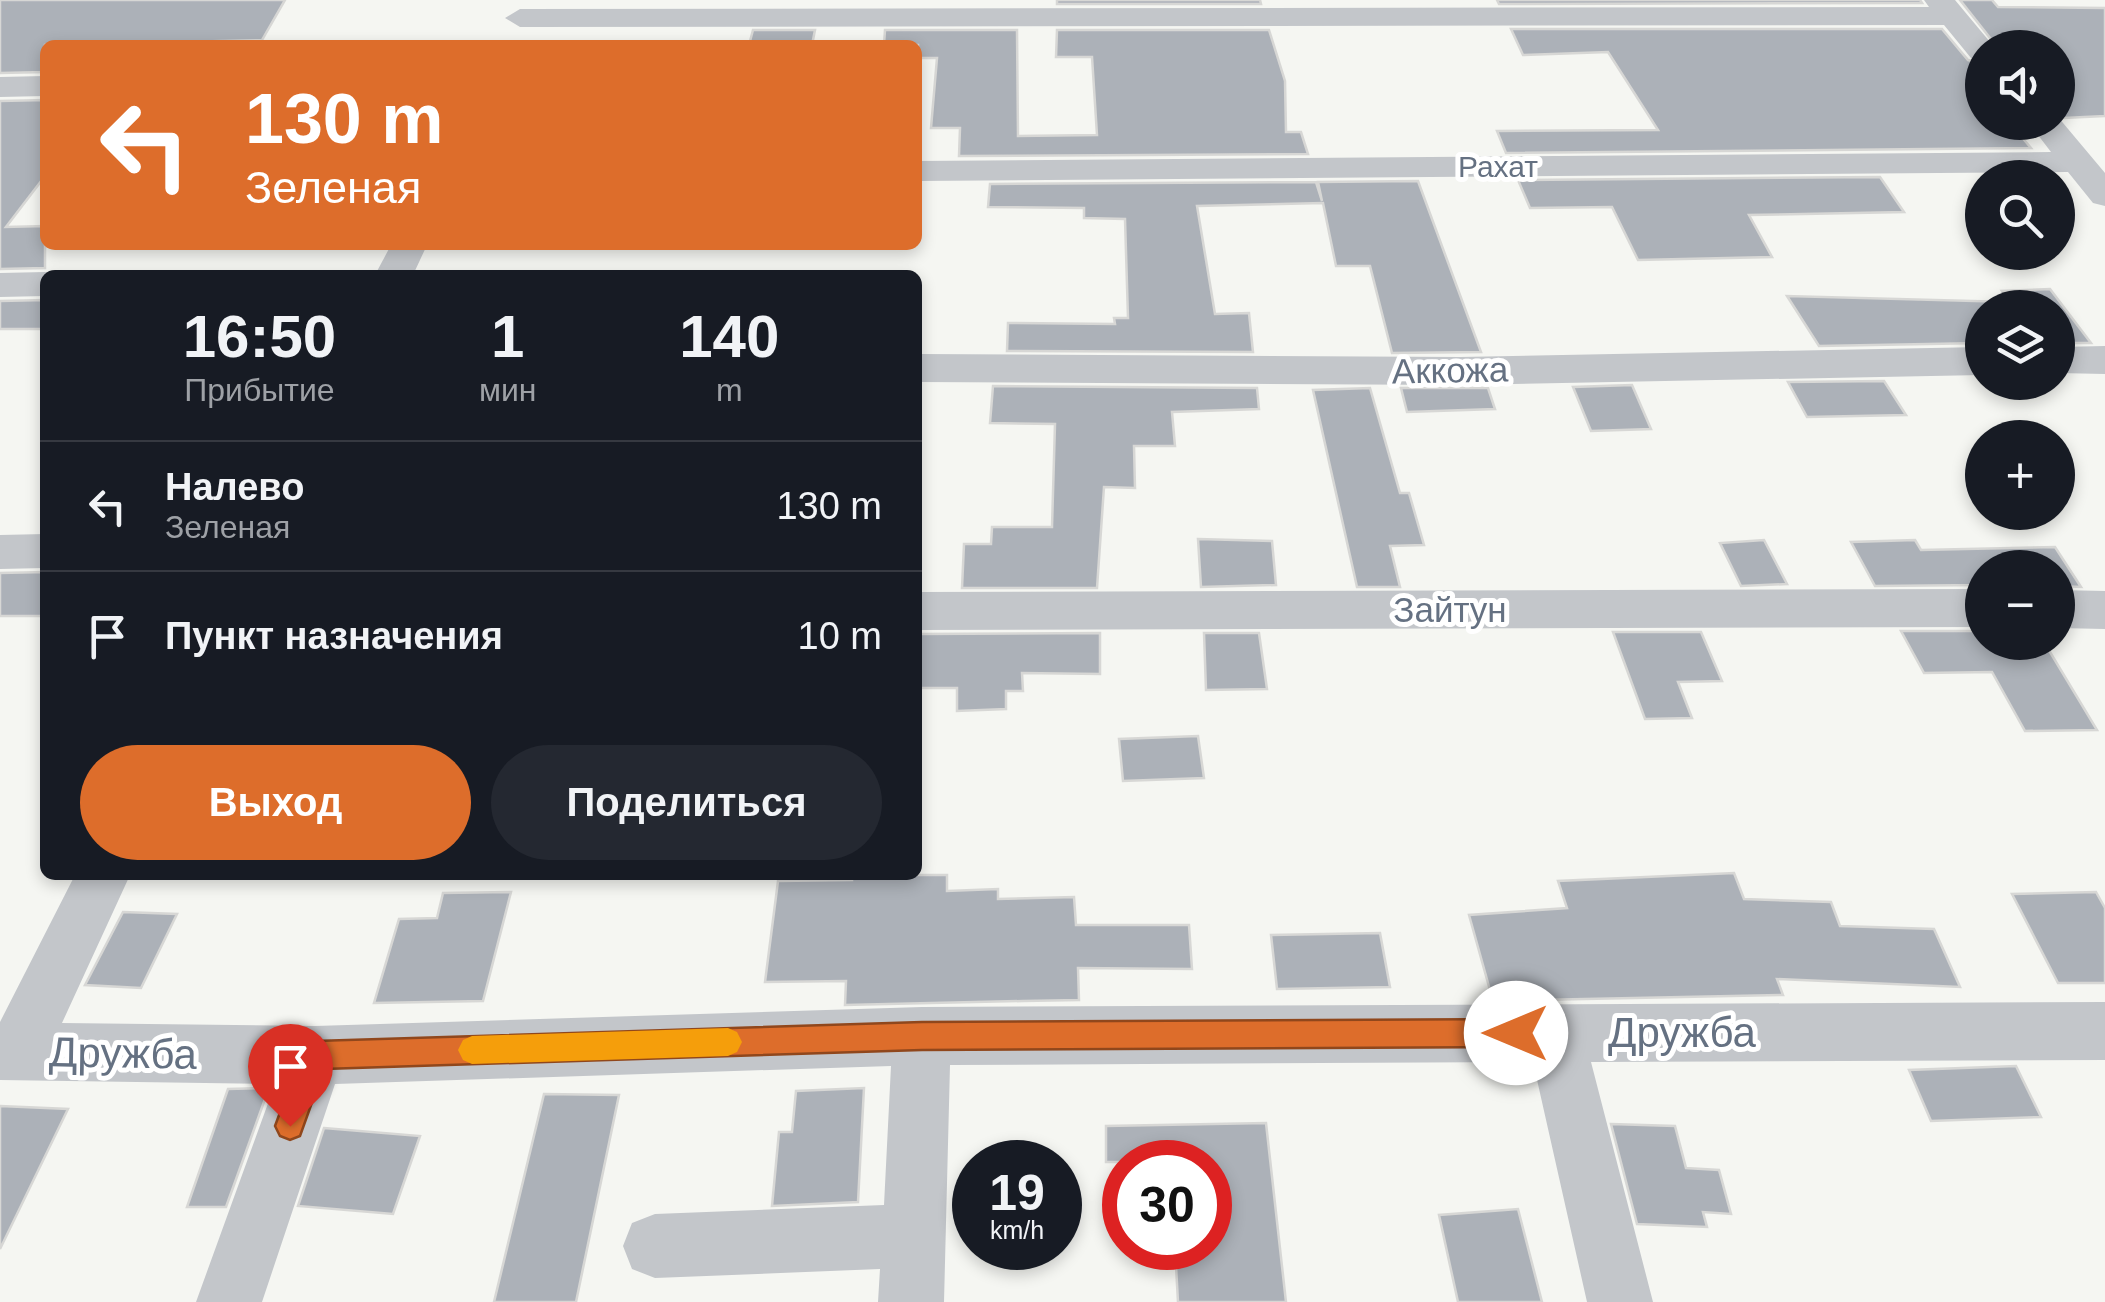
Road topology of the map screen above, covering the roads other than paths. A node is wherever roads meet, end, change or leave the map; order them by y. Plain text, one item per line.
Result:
1 (1945, 8) edge
2 (518, 21) edge
3 (1965, 31) edge
4 (40, 86) edge
5 (0, 87) edge
6 (2059, 140) edge
7 (2078, 162) junction
8 (922, 171) edge
9 (2105, 195) edge
10 (40, 284) edge
11 (0, 285) edge
12 (2075, 360) edge
13 (2105, 360) edge
14 (1965, 361) edge
15 (922, 368) edge
16 (0, 552) edge
17 (40, 552) edge
18 (1965, 608) edge
19 (2075, 609) edge
20 (2105, 610) edge
21 (922, 611) edge
22 (101, 880) edge
23 (2105, 1030) edge
24 (1555, 1033) junction
25 (922, 1036) junction
26 (9, 1052) edge
27 (315, 1055) junction
28 (914, 1236) junction
29 (655, 1246) dead end
30 (228, 1302) edge
31 (910, 1302) edge
32 (1620, 1302) edge

1 - 2 street
1 - 3 street
4 - 5 street
6 - 7 street
7 - 8 street, Рахат
7 - 9 street
10 - 11 street
12 - 13 street
14 - 15 street, Аккожа
16 - 17 street
18 - 21 street, Зайтун
19 - 20 street
22 - 26 street
23 - 24 street, Дружба
24 - 25 street, Дружба
24 - 32 street
25 - 27 street, Дружба
25 - 28 street
26 - 27 street, Дружба
27 - 30 street
28 - 29 street
28 - 31 street

